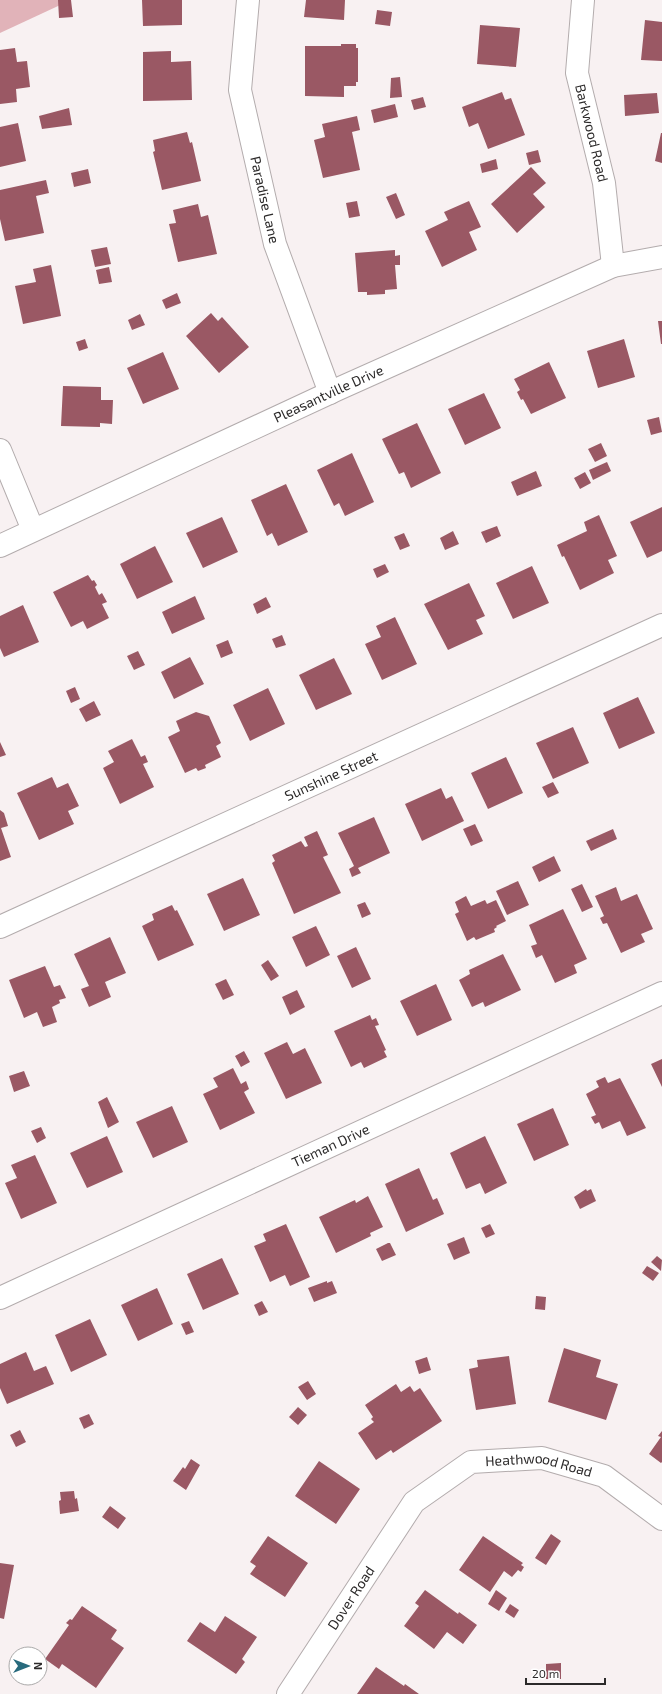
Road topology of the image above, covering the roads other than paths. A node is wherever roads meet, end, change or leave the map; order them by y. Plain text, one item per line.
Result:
1 (248, 0) edge
2 (583, 0) edge
3 (662, 257) edge
4 (613, 266) junction
5 (330, 393) junction
6 (0, 450) edge
7 (34, 530) junction
8 (0, 546) edge
9 (662, 624) edge
10 (0, 927) edge
11 (662, 993) edge
12 (0, 1298) edge
13 (414, 1502) joint
14 (662, 1519) edge
15 (288, 1694) edge

1 - 5 street, Paradise Lane
2 - 4 street, Barkwood Road
3 - 4 street, Pleasantville Drive
4 - 5 street, Pleasantville Drive
5 - 7 street, Pleasantville Drive
6 - 7 street
7 - 8 street, Pleasantville Drive
9 - 10 street, Sunshine Street
11 - 12 street, Tieman Drive
13 - 14 street, Heathwood Road
13 - 15 street, Dover Road

